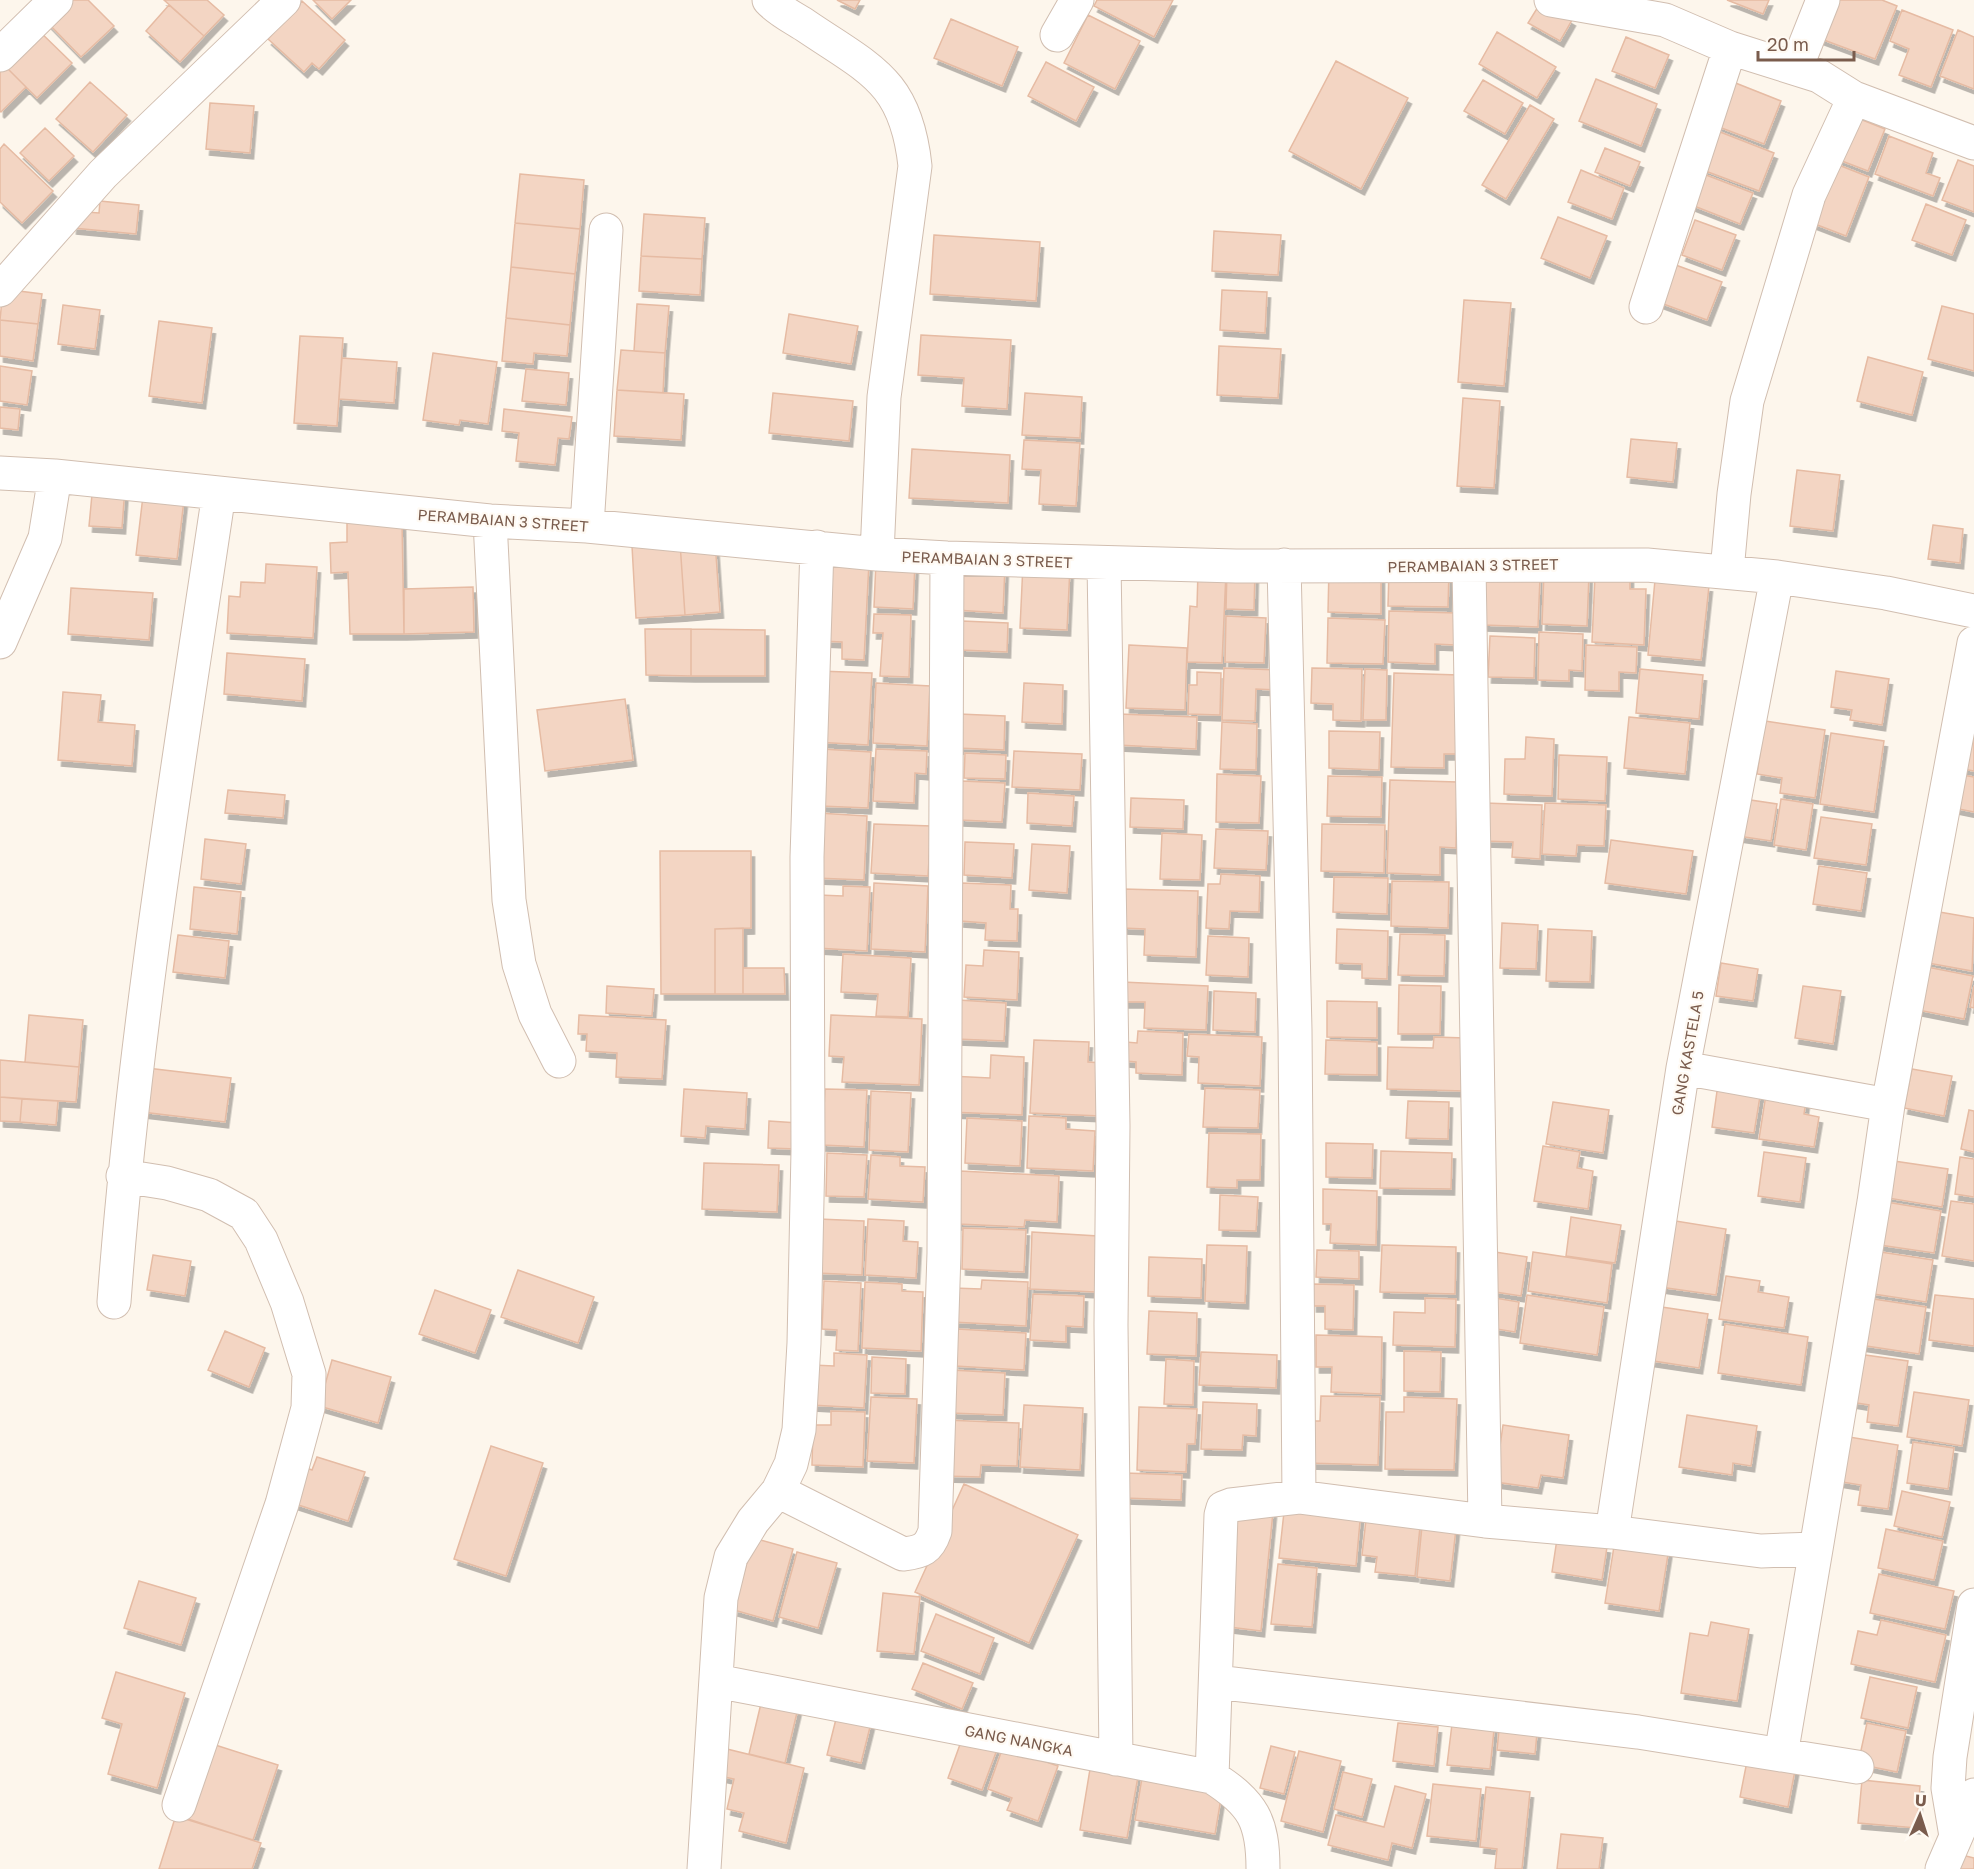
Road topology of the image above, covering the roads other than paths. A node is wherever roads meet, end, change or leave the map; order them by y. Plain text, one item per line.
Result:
1 (56, 0) edge
2 (284, 0) edge
3 (768, 0) edge
4 (1077, 0) edge
5 (1551, 0) edge
6 (1823, 0) edge
7 (1641, 7) edge
8 (1057, 35) dead end
9 (1730, 48) junction
10 (0, 55) edge
11 (1796, 68) junction
12 (1854, 98) junction
13 (1974, 143) edge
14 (606, 230) dead end
15 (0, 290) edge
16 (1646, 307) dead end
17 (0, 473) edge
18 (55, 476) junction
19 (219, 493) junction
20 (490, 521) junction
21 (587, 526) junction
22 (817, 547) junction
23 (877, 554) junction
24 (947, 558) junction
25 (1104, 563) junction
26 (1284, 565) junction
27 (1469, 566) junction
28 (1727, 571) junction
29 (1777, 577) junction
30 (1974, 611) edge
31 (0, 642) edge
32 (1974, 643) edge
33 (560, 1061) dead end
34 (1683, 1068) junction
35 (1888, 1105) junction
36 (123, 1176) junction
37 (114, 1302) dead end
38 (778, 1491) junction
39 (1299, 1497) junction
40 (1485, 1521) junction
41 (1612, 1532) junction
42 (1816, 1548) junction
43 (1974, 1605) edge
44 (716, 1681) junction
45 (1216, 1682) junction
46 (1781, 1755) junction
47 (1116, 1759) junction
48 (1857, 1767) dead end
49 (1212, 1777) junction
50 (1974, 1795) edge
51 (179, 1806) dead end
52 (1956, 1836) junction
53 (704, 1869) edge
54 (1263, 1869) edge
55 (1942, 1869) edge

1 - 10 street
2 - 15 street
3 - 23 street
4 - 8 street
5 - 7 street
6 - 11 street
7 - 9 street
9 - 11 street
9 - 16 street
11 - 12 street
12 - 13 street
12 - 28 street
14 - 21 street
17 - 18 street, PERAMBAIAN 3 STREET
18 - 19 street, PERAMBAIAN 3 STREET
18 - 31 street
19 - 20 street, PERAMBAIAN 3 STREET
19 - 36 street
20 - 21 street, PERAMBAIAN 3 STREET
20 - 33 street
21 - 22 street, PERAMBAIAN 3 STREET
22 - 23 street, PERAMBAIAN 3 STREET
22 - 38 street
23 - 24 street, PERAMBAIAN 3 STREET
24 - 25 street, PERAMBAIAN 3 STREET
24 - 38 street
25 - 26 street, PERAMBAIAN 3 STREET
25 - 47 street
26 - 27 street, PERAMBAIAN 3 STREET
26 - 39 street
27 - 28 street, PERAMBAIAN 3 STREET
27 - 40 street
28 - 29 street, PERAMBAIAN 3 STREET
29 - 30 street, PERAMBAIAN 3 STREET
29 - 34 street, GANG KASTELA 5
32 - 35 street
34 - 35 street
34 - 41 street, GANG KASTELA 5
35 - 42 street
36 - 37 street
36 - 51 street
38 - 44 street
39 - 40 street
39 - 45 street
40 - 41 street
41 - 42 street
42 - 46 street
43 - 52 street
44 - 47 street, GANG NANGKA
44 - 53 street
45 - 46 street
45 - 49 street
46 - 48 street
47 - 49 street, GANG NANGKA
49 - 54 street, GANG NANGKA
50 - 52 street
52 - 55 street

